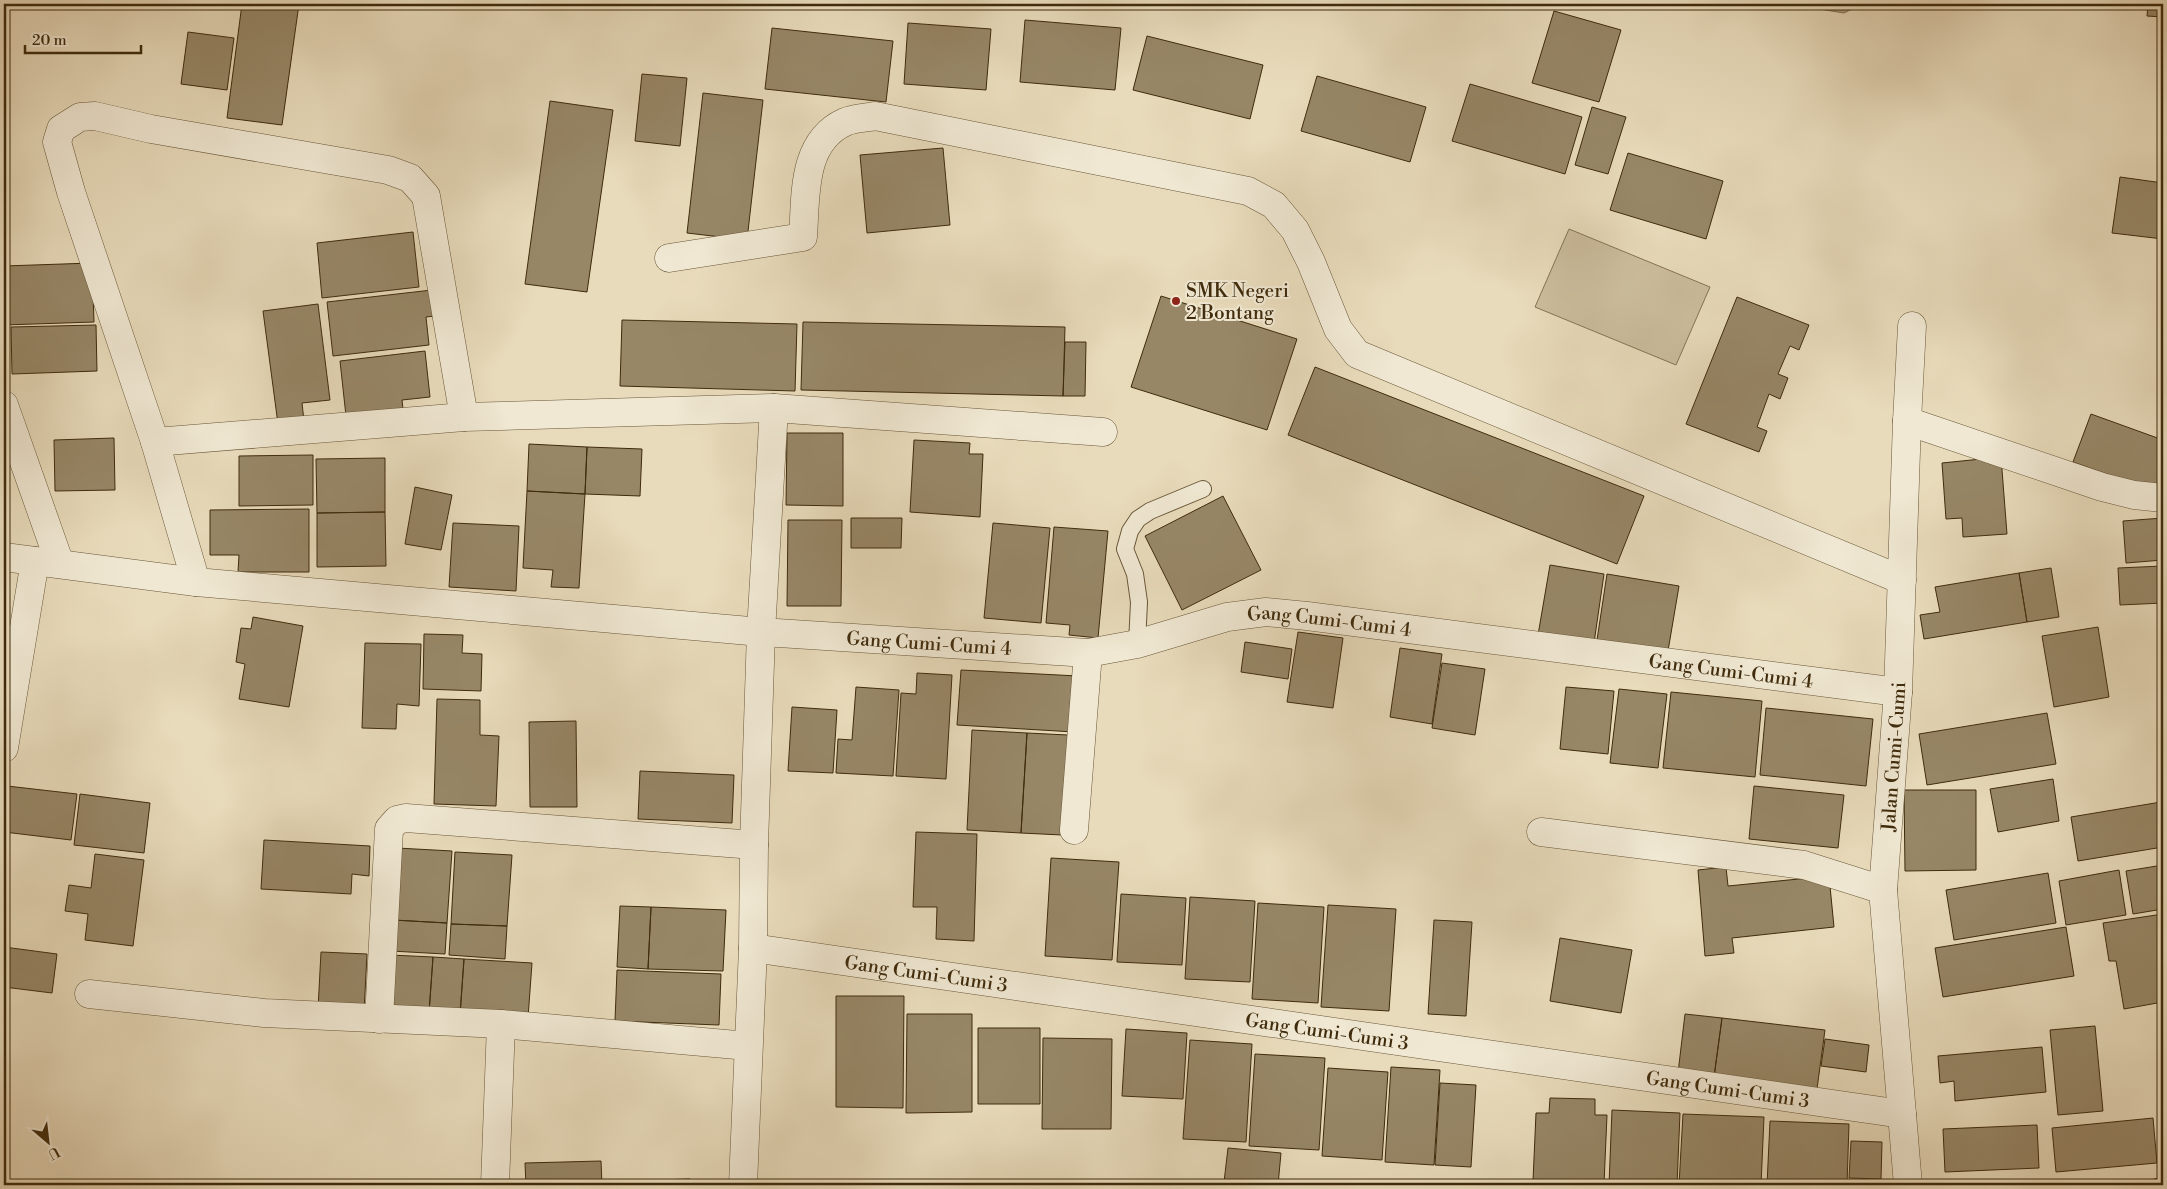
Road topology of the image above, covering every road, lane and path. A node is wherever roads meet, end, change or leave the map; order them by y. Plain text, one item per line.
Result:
1 (669, 258) dead end
2 (1912, 326) dead end
3 (4, 405) edge
4 (774, 408) junction
5 (464, 418) junction
6 (1907, 422) junction
7 (1103, 432) dead end
8 (155, 442) junction
9 (1203, 489) dead end
10 (2163, 498) edge
11 (4, 557) edge
12 (48, 563) junction
13 (1902, 580) junction
14 (196, 582) junction
15 (760, 632) junction
16 (1137, 644) junction
17 (1088, 653) junction
18 (1898, 692) junction
19 (4, 748) edge
20 (1074, 830) dead end
21 (1541, 832) dead end
22 (754, 845) junction
23 (1883, 890) junction
24 (753, 948) junction
25 (89, 994) dead end
26 (379, 1019) junction
27 (501, 1024) junction
28 (748, 1046) junction
29 (1902, 1114) junction
30 (495, 1185) edge
31 (743, 1185) edge
32 (1908, 1185) edge

1 - 13 street
2 - 6 street, Jalan Cumi-Cumi
3 - 12 street
4 - 5 street
4 - 7 street
4 - 15 street
5 - 8 street
5 - 8 street
6 - 10 street
6 - 13 street, Jalan Cumi-Cumi
8 - 14 street
9 - 16 lane
11 - 12 street, Gang Cumi-Cumi 4
12 - 14 street, Gang Cumi-Cumi 4
12 - 19 street
13 - 18 street, Jalan Cumi-Cumi
14 - 15 street, Gang Cumi-Cumi 4
15 - 17 street, Gang Cumi-Cumi 4
15 - 22 street
16 - 17 street, Gang Cumi-Cumi 4
16 - 18 street, Gang Cumi-Cumi 4
17 - 20 street
18 - 23 street, Jalan Cumi-Cumi
21 - 23 street
22 - 24 street
22 - 26 street
23 - 29 street, Jalan Cumi-Cumi
24 - 28 street
24 - 29 street, Gang Cumi-Cumi 3
25 - 26 street
26 - 27 street
27 - 28 street
27 - 30 street
28 - 31 street
29 - 32 street, Jalan Cumi-Cumi

